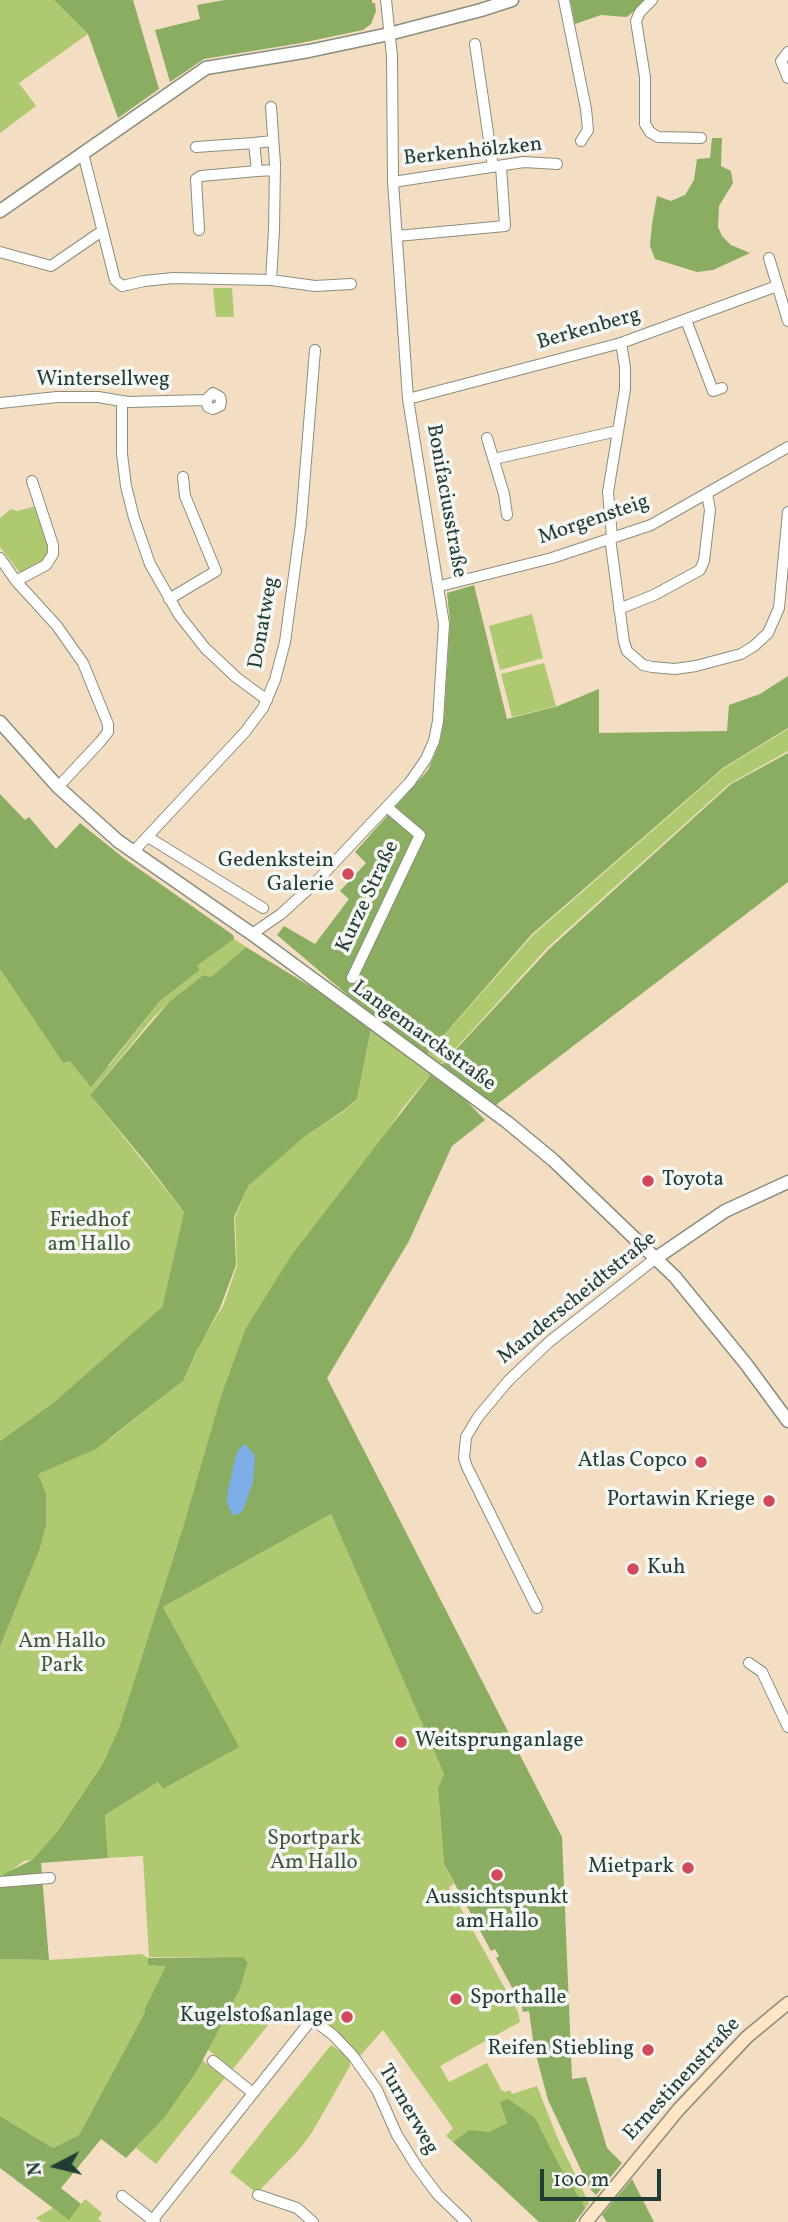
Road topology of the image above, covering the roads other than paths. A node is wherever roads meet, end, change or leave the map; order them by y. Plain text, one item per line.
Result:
1 (386, 0) edge
2 (512, 0) edge
3 (564, 0) edge
4 (653, 0) edge
5 (389, 34) junction
6 (475, 44) dead end
7 (788, 52) edge
8 (788, 78) edge
9 (271, 107) dead end
10 (701, 138) dead end
11 (273, 141) junction
12 (581, 141) dead end
13 (254, 143) junction
14 (196, 147) dead end
15 (83, 153) junction
16 (557, 164) dead end
17 (497, 166) junction
18 (275, 170) junction
19 (257, 171) junction
20 (393, 182) junction
21 (0, 211) edge
22 (102, 230) junction
23 (199, 230) dead end
24 (397, 236) junction
25 (0, 252) edge
26 (769, 258) dead end
27 (271, 279) junction
28 (351, 284) dead end
29 (777, 286) junction
30 (686, 320) junction
31 (788, 321) edge
32 (621, 343) junction
33 (315, 350) dead end
34 (722, 388) dead end
35 (408, 399) junction
36 (206, 400) dead end
37 (122, 402) junction
38 (0, 403) edge
39 (617, 431) junction
40 (487, 438) dead end
41 (788, 447) edge
42 (494, 458) junction
43 (183, 477) dead end
44 (32, 481) dead end
45 (707, 494) junction
46 (788, 512) edge
47 (507, 515) dead end
48 (611, 537) junction
49 (0, 558) edge
50 (4, 571) edge
51 (19, 584) junction
52 (440, 586) junction
53 (169, 599) junction
54 (620, 610) junction
55 (267, 700) junction
56 (0, 722) edge
57 (58, 787) junction
58 (387, 807) junction
59 (148, 837) junction
60 (133, 852) junction
61 (263, 908) dead end
62 (252, 934) junction
63 (352, 978) dead end
64 (788, 1182) edge
65 (656, 1258) junction
66 (788, 1421) edge
67 (537, 1608) dead end
68 (749, 1663) dead end
69 (788, 1727) edge
70 (50, 1878) dead end
71 (0, 1882) edge
72 (788, 2003) edge
73 (213, 2060) dead end
74 (253, 2093) junction
75 (258, 2195) dead end
76 (122, 2196) dead end
77 (153, 2221) edge
78 (313, 2222) edge
79 (466, 2222) edge
80 (586, 2222) edge

1 - 5 street, Bonifaciusstraße
2 - 5 street
3 - 12 street
4 - 10 street
5 - 15 street
5 - 20 street, Bonifaciusstraße
6 - 17 street
7 - 8 street
9 - 11 street
11 - 13 street
11 - 18 street
13 - 14 street
13 - 19 street
15 - 21 street
15 - 22 street
16 - 17 street, Berkenhölzken
17 - 20 street, Berkenhölzken
17 - 24 street
18 - 19 street
18 - 27 street
19 - 23 street
20 - 24 street, Bonifaciusstraße
22 - 25 street
22 - 27 street
24 - 35 street, Bonifaciusstraße
26 - 29 street
27 - 28 street
29 - 30 street, Berkenberg
29 - 31 street
30 - 32 street, Berkenberg
30 - 34 street
32 - 35 street, Berkenberg
32 - 39 street
33 - 55 street, Donatweg
35 - 52 street, Bonifaciusstraße
36 - 37 street, Wintersellweg
37 - 38 street, Wintersellweg
37 - 53 street
39 - 42 street
39 - 48 street
40 - 42 street
41 - 45 street, Morgensteig
42 - 47 street
43 - 53 street
44 - 51 street
45 - 48 street, Morgensteig
45 - 54 street
46 - 54 street
48 - 52 street, Morgensteig
48 - 54 street
49 - 50 street
50 - 51 street
51 - 57 street
52 - 58 street, Bonifaciusstraße
53 - 55 street
55 - 59 street, Donatweg
56 - 57 street, Langemarckstraße
57 - 60 street, Langemarckstraße
58 - 62 street, Bonifaciusstraße
58 - 63 street, Kurze Straße
59 - 60 street, Donatweg
59 - 61 street
60 - 62 street, Langemarckstraße
62 - 65 street, Langemarckstraße
64 - 65 street, Manderscheidtstraße
65 - 66 street, Langemarckstraße
65 - 67 street, Manderscheidtstraße
68 - 69 street
70 - 71 street
72 - 80 main road, Ernestinenstraße
73 - 74 street
74 - 77 street
74 - 79 street, Turnerweg
75 - 78 street
76 - 77 street

